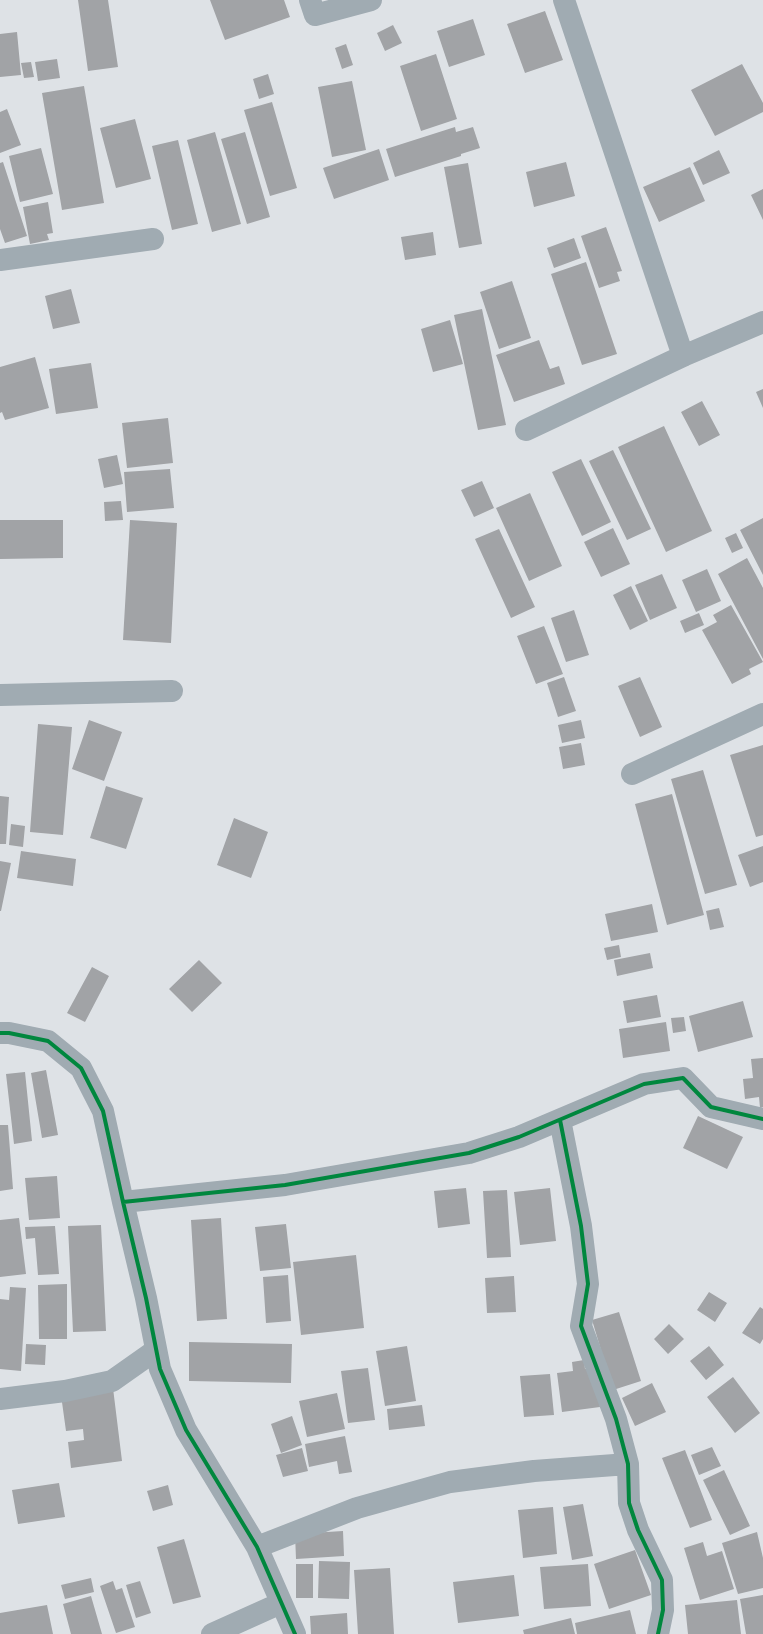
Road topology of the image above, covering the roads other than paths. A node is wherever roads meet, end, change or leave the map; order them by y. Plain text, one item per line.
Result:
1 (310, 0) edge
2 (371, 0) edge
3 (564, 0) edge
4 (153, 239) dead end
5 (0, 260) edge
6 (763, 322) edge
7 (683, 356) junction
8 (526, 430) dead end
9 (172, 691) dead end
10 (0, 695) edge
11 (763, 714) edge
12 (632, 774) dead end
13 (0, 1033) edge
14 (763, 1119) edge
15 (560, 1120) junction
16 (123, 1202) junction
17 (156, 1350) junction
18 (0, 1399) edge
19 (628, 1464) junction
20 (257, 1547) junction
21 (281, 1603) junction
22 (212, 1634) edge
23 (295, 1634) edge
24 (658, 1634) edge

1 - 2 street
3 - 7 street
4 - 5 street
6 - 7 street
7 - 8 street
9 - 10 street
11 - 12 street
13 - 16 street
14 - 15 street
15 - 16 street
15 - 19 street
16 - 17 street
17 - 18 street
17 - 20 street
19 - 20 street
19 - 24 street
20 - 21 street
21 - 22 street
21 - 23 street

